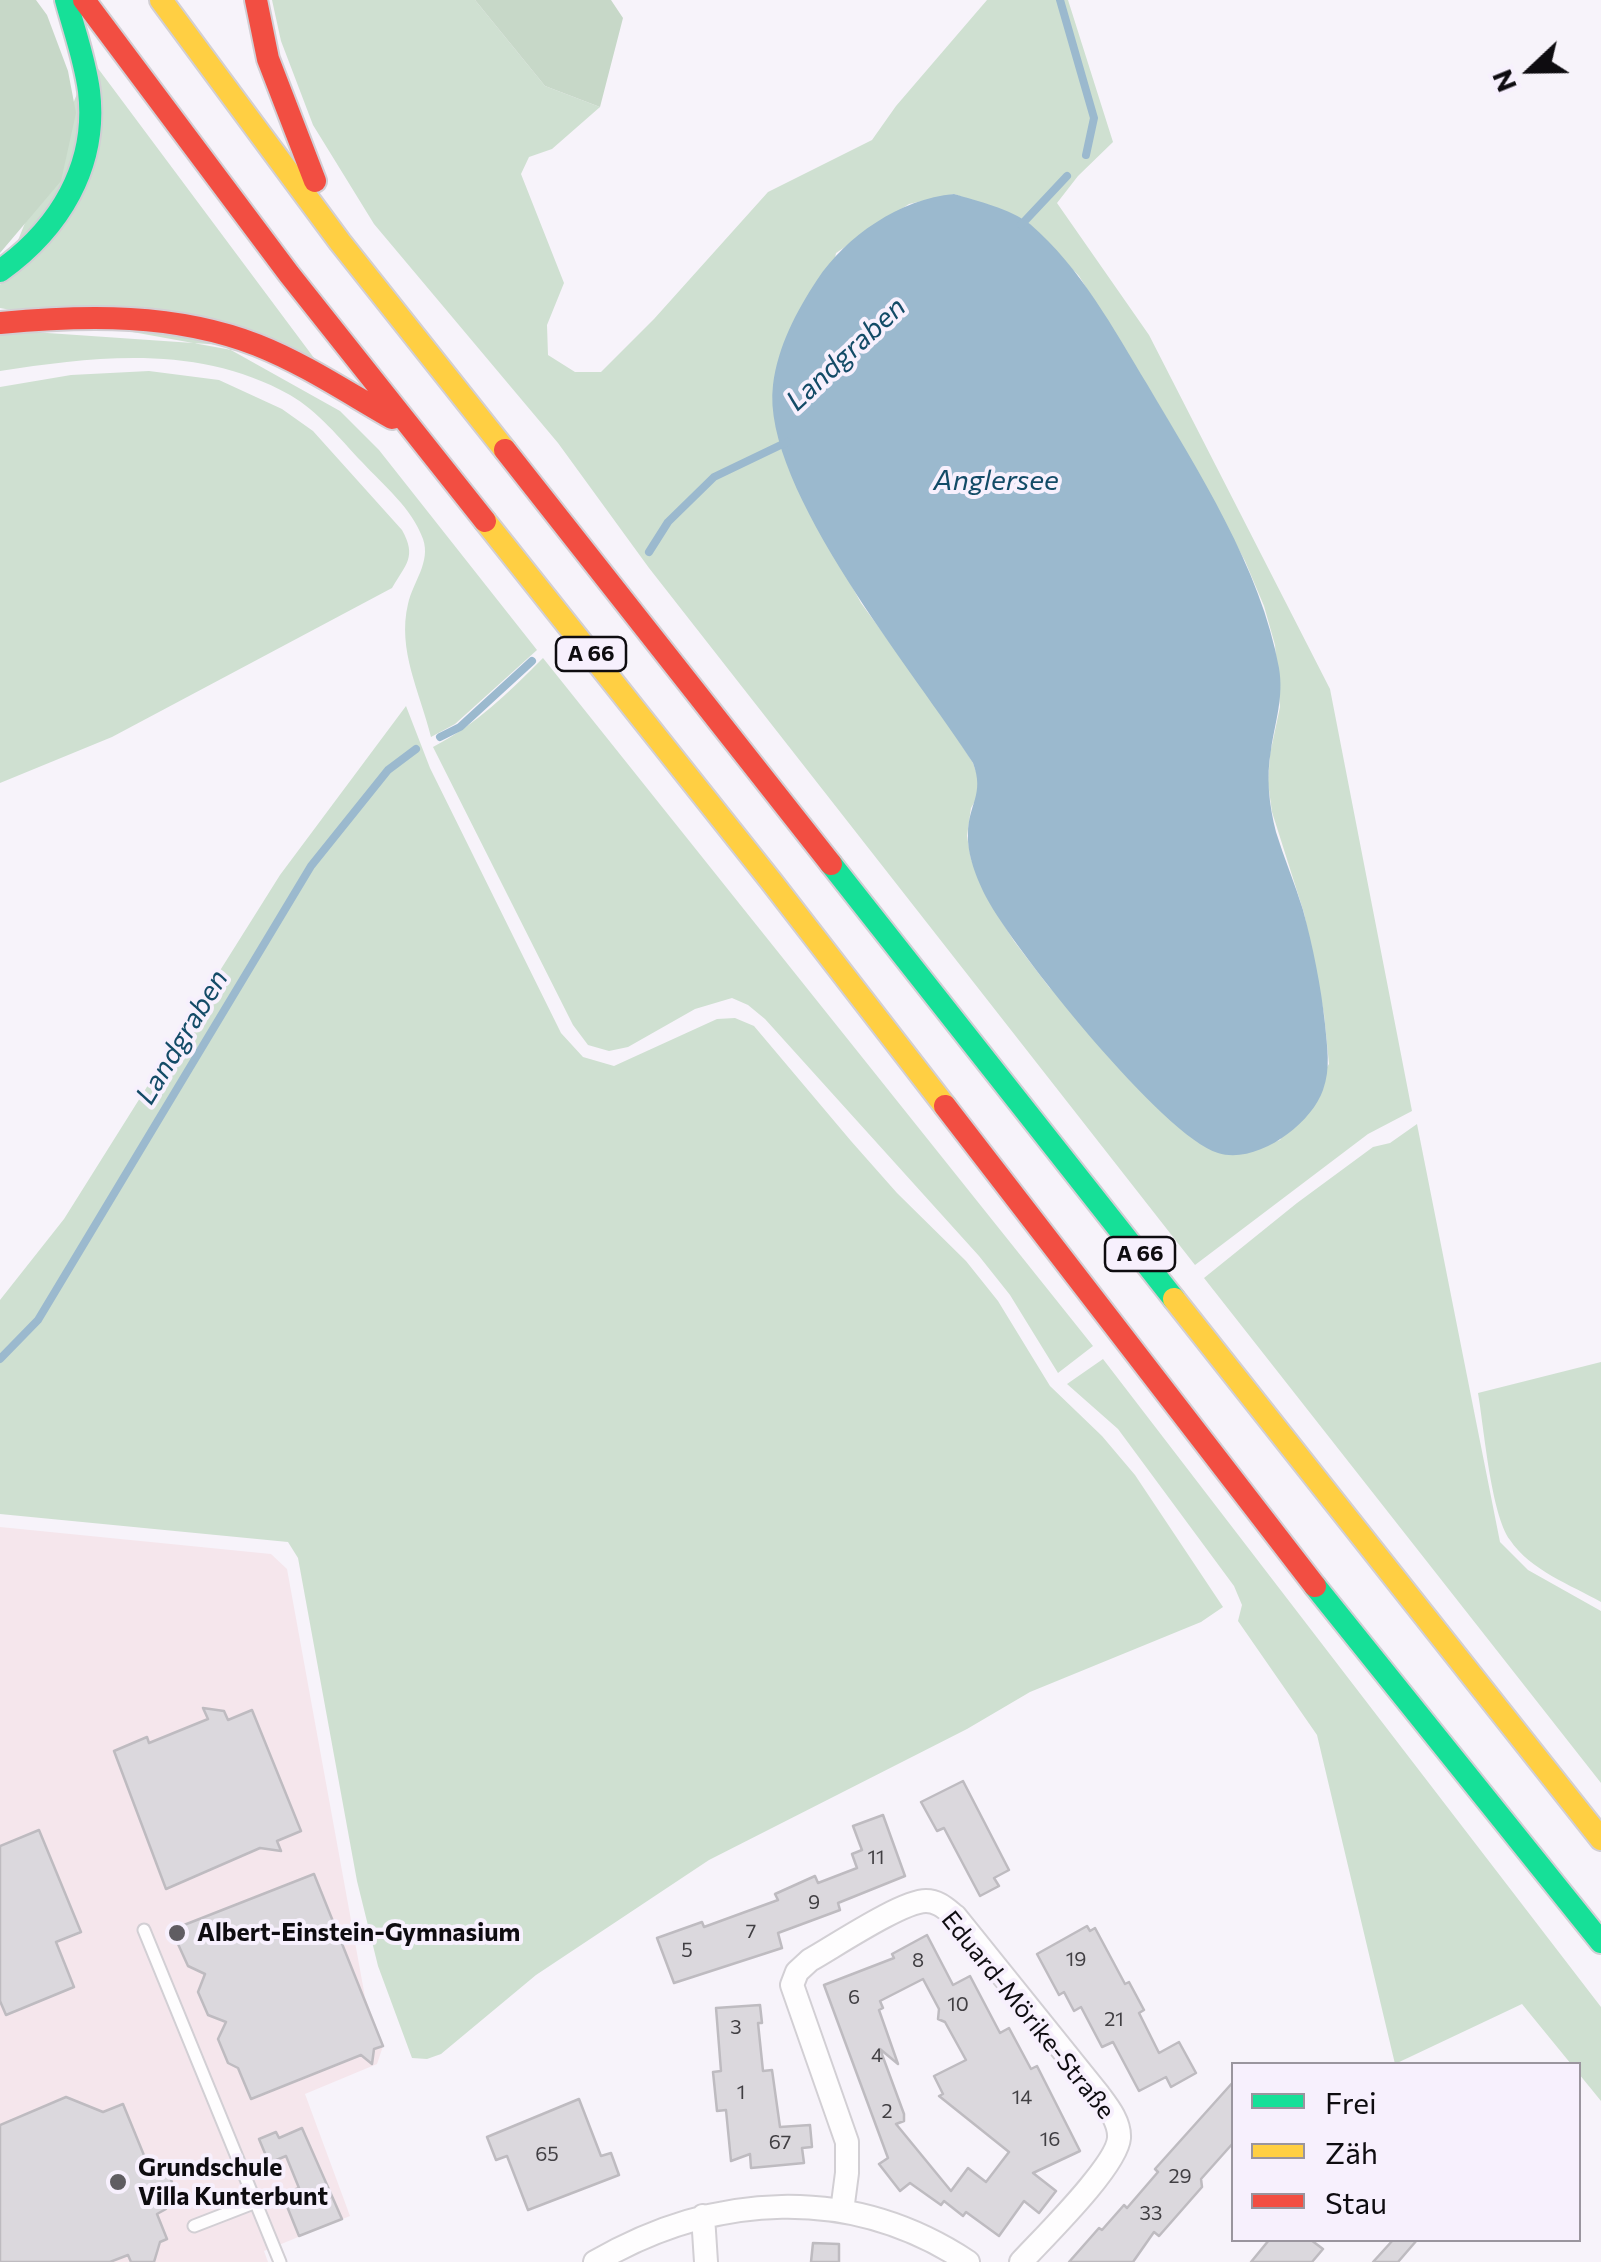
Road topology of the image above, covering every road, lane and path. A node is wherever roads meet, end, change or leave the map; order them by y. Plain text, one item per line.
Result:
1 (66, 0) edge
2 (84, 0) edge
3 (160, 0) edge
4 (256, 0) edge
5 (340, 242) junction
6 (0, 271) edge
7 (0, 323) edge
8 (410, 428) junction
9 (1601, 1839) edge
10 (144, 1930) dead end
11 (1601, 1942) edge
12 (256, 2202) junction
13 (842, 2211) junction
14 (703, 2216) junction
15 (194, 2226) dead end
16 (280, 2262) edge
17 (596, 2262) edge
18 (706, 2262) edge
19 (968, 2262) edge
20 (1022, 2262) edge

1 - 6 highway
2 - 8 highway, A 66
3 - 5 highway, A 66
4 - 5 highway
5 - 9 highway, A 66
7 - 8 highway
8 - 11 highway, A 66
10 - 12 lane
12 - 15 lane
12 - 16 lane
13 - 14 street
13 - 19 street
13 - 20 street, Eduard-Mörike-Straße
14 - 17 street
14 - 18 street

